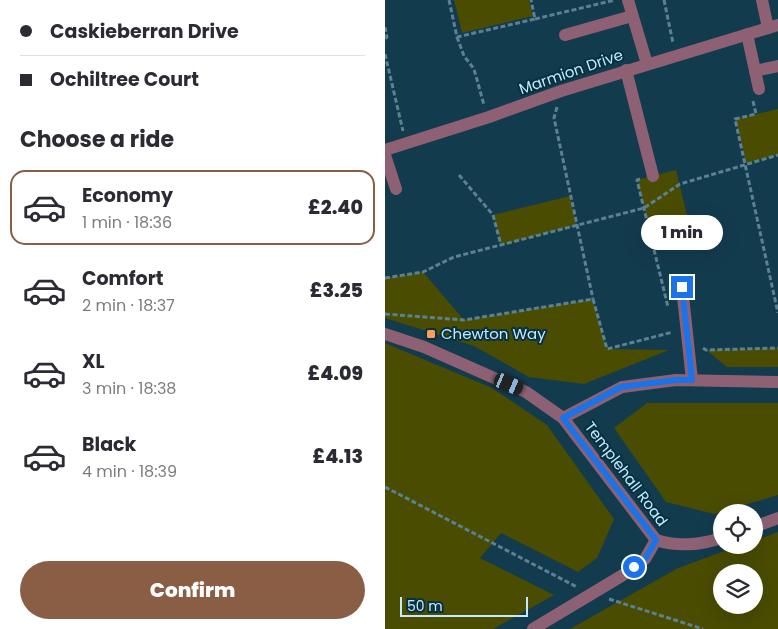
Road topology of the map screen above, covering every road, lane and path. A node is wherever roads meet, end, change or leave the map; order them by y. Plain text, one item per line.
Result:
1 (449, 0) edge
2 (615, 0) edge
3 (628, 0) edge
4 (663, 0) edge
5 (762, 0) edge
6 (530, 1) edge
7 (632, 16) junction
8 (535, 19) junction
9 (773, 26) edge
10 (385, 27) edge
11 (747, 34) junction
12 (565, 35) dead end
13 (457, 37) junction
14 (385, 40) edge
15 (385, 54) edge
16 (676, 55) junction
17 (647, 64) junction
18 (778, 66) edge
19 (626, 70) junction
20 (755, 71) junction
21 (759, 89) joint
22 (561, 91) junction
23 (489, 118) junction
24 (406, 144) junction
25 (385, 150) edge
26 (385, 155) edge
27 (778, 155) edge
28 (746, 163) junction
29 (459, 175) dead end
30 (653, 176) joint
31 (396, 189) dead end
32 (644, 208) junction
33 (577, 225) junction
34 (501, 245) junction
35 (385, 278) edge
36 (682, 287) dead end
37 (593, 299) junction
38 (778, 313) edge
39 (385, 314) edge
40 (669, 314) dead end
41 (672, 323) dead end
42 (680, 330) junction
43 (385, 334) edge
44 (778, 348) edge
45 (692, 380) junction
46 (778, 382) edge
47 (563, 418) junction
48 (385, 487) edge
49 (778, 518) edge
50 (763, 524) edge
51 (656, 540) junction
52 (713, 541) edge
53 (593, 594) junction
54 (533, 629) edge
55 (703, 629) edge

1 - 13 path
2 - 8 path
3 - 7 street
4 - 16 path
5 - 9 street, Marmion Drive
6 - 8 path
7 - 12 street
7 - 17 street
8 - 13 path
9 - 11 street, Marmion Drive
10 - 14 path
11 - 16 street, Marmion Drive
11 - 20 street
13 - 23 path
15 - 24 path
16 - 17 street, Marmion Drive
17 - 19 street, Marmion Drive
18 - 20 street
19 - 22 street, Marmion Drive
19 - 30 street
20 - 21 street
21 - 28 path
22 - 23 street, Marmion Drive
22 - 33 path
23 - 24 street, Marmion Drive
24 - 25 street, Marmion Drive
26 - 31 street
27 - 28 path
28 - 32 path
28 - 38 path
29 - 34 path
30 - 32 path
32 - 33 path
32 - 40 path
33 - 34 path
33 - 37 path
34 - 35 path
36 - 42 street
37 - 39 path
37 - 42 path
41 - 42 path
42 - 44 path
42 - 45 street
43 - 47 street, Templehall Road
45 - 46 street
45 - 47 street
47 - 51 street, Templehall Road
48 - 53 path
49 - 50 street
51 - 52 street
51 - 53 street
53 - 54 street
53 - 55 path

